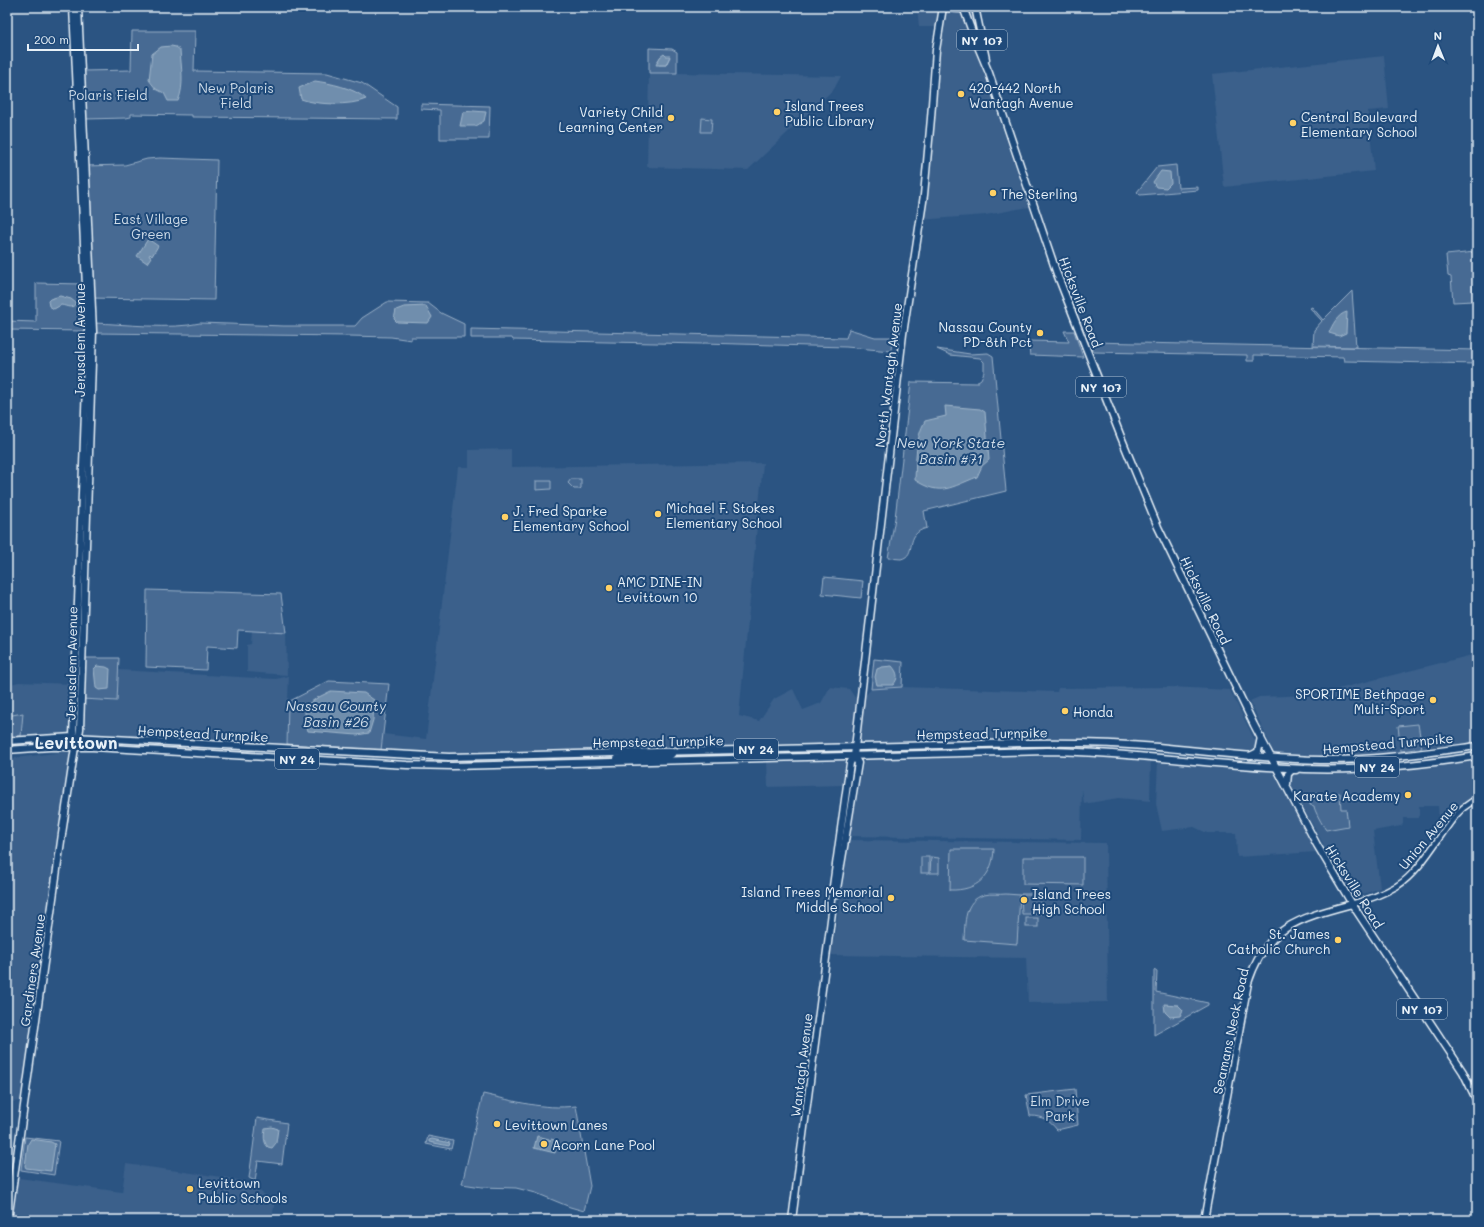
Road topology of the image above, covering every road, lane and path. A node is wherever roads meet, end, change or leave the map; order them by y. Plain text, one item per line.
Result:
1 (73, 7) edge
2 (78, 7) edge
3 (943, 7) edge
4 (963, 7) edge
5 (975, 7) edge
6 (988, 73) junction
7 (1261, 737) junction
8 (76, 738) junction
9 (7, 741) edge
10 (1477, 746) edge
11 (75, 747) junction
12 (855, 747) junction
13 (7, 750) edge
14 (675, 751) junction
15 (854, 756) junction
16 (1249, 756) junction
17 (1477, 756) edge
18 (1272, 758) junction
19 (675, 760) junction
20 (604, 762) junction
21 (1277, 768) junction
22 (1306, 769) junction
23 (1287, 786) junction
24 (1477, 798) edge
25 (1352, 904) junction
26 (1477, 1101) edge
27 (8, 1220) edge
28 (792, 1220) edge
29 (1204, 1220) edge

1 - 8 main road, Jerusalem Avenue
2 - 8 main road, Jerusalem Avenue
3 - 12 main road, North Wantagh Avenue
4 - 6 main road, Hicksville Road / NY 107
5 - 6 main road, Hicksville Road / NY 107
6 - 7 main road, Hicksville Road / NY 107
7 - 16 main road
7 - 18 main road, Hicksville Road / NY 107
8 - 9 main road, Hempstead Turnpike / NY 24
8 - 11 main road, Jerusalem Avenue
8 - 14 main road, Hempstead Turnpike / NY 24
10 - 18 main road, Hempstead Turnpike / NY 24
11 - 13 main road, Hempstead Turnpike / NY 24
11 - 20 main road, Hempstead Turnpike / NY 24
11 - 27 main road, Gardiners Avenue
12 - 14 main road, Hempstead Turnpike / NY 24
12 - 15 main road, Wantagh Avenue
12 - 16 main road, Hempstead Turnpike / NY 24
14 - 19 main road
14 - 20 main road
15 - 19 main road, Hempstead Turnpike / NY 24
15 - 21 main road, Hempstead Turnpike / NY 24
15 - 28 main road, Wantagh Avenue
16 - 18 main road, Hempstead Turnpike / NY 24
17 - 22 main road, Hempstead Turnpike / NY 24
18 - 21 main road, Hicksville Road / NY 107
19 - 20 main road, Hempstead Turnpike / NY 24
21 - 22 main road, Hempstead Turnpike / NY 24
21 - 23 main road, Hicksville Road / NY 107
22 - 23 main road
23 - 25 main road, Hicksville Road / NY 107
24 - 25 street, Union Avenue
25 - 26 main road, Hicksville Road / NY 107
25 - 29 main road, Seamans Neck Road

